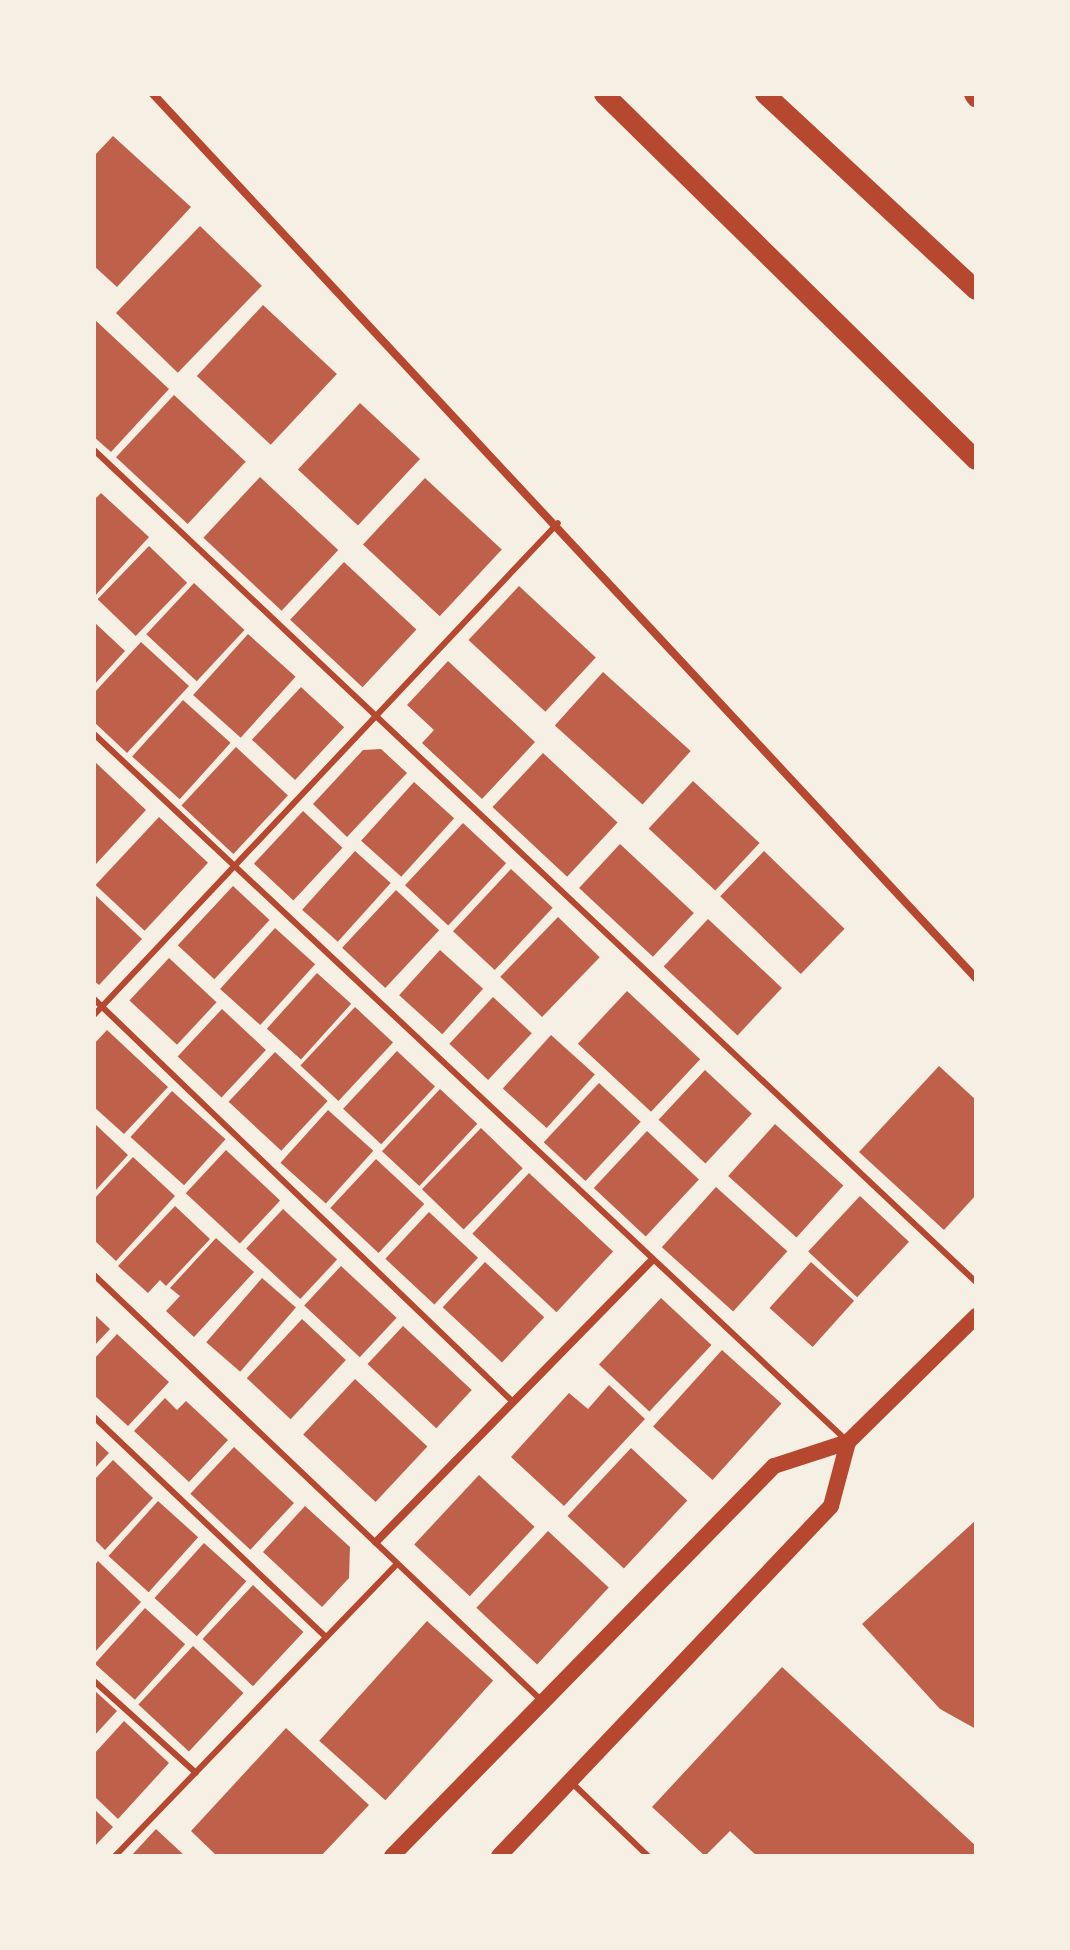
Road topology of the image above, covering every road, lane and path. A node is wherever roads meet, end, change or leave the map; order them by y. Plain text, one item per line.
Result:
1 (153, 94) edge
2 (604, 94) edge
3 (765, 94) edge
4 (976, 290) edge
5 (94, 450) edge
6 (976, 460) edge
7 (558, 523) junction
8 (374, 718) junction
9 (94, 734) edge
10 (234, 869) junction
11 (976, 978) edge
12 (94, 999) edge
13 (102, 1007) junction
14 (94, 1015) edge
15 (651, 1261) junction
16 (94, 1275) edge
17 (976, 1282) edge
18 (976, 1316) edge
19 (511, 1400) junction
20 (94, 1417) edge
21 (848, 1442) junction
22 (376, 1542) junction
23 (397, 1564) junction
24 (326, 1637) junction
25 (94, 1681) edge
26 (541, 1700) junction
27 (196, 1773) junction
28 (569, 1781) junction
29 (115, 1856) edge
30 (392, 1856) edge
31 (499, 1856) edge
32 (648, 1856) edge

1 - 7 street
2 - 6 main road
3 - 4 main road
5 - 8 lane
7 - 8 lane
7 - 11 street
8 - 10 lane
8 - 17 lane
9 - 10 lane
10 - 13 lane
10 - 15 lane
12 - 13 lane
13 - 14 lane
13 - 19 lane
15 - 19 street
15 - 21 lane
16 - 22 lane
18 - 21 main road
19 - 22 street
20 - 24 lane
21 - 26 main road
21 - 28 main road
22 - 23 lane
23 - 24 lane
23 - 26 lane
24 - 27 lane
25 - 27 lane
26 - 30 main road
27 - 29 lane
28 - 31 main road
28 - 32 lane

